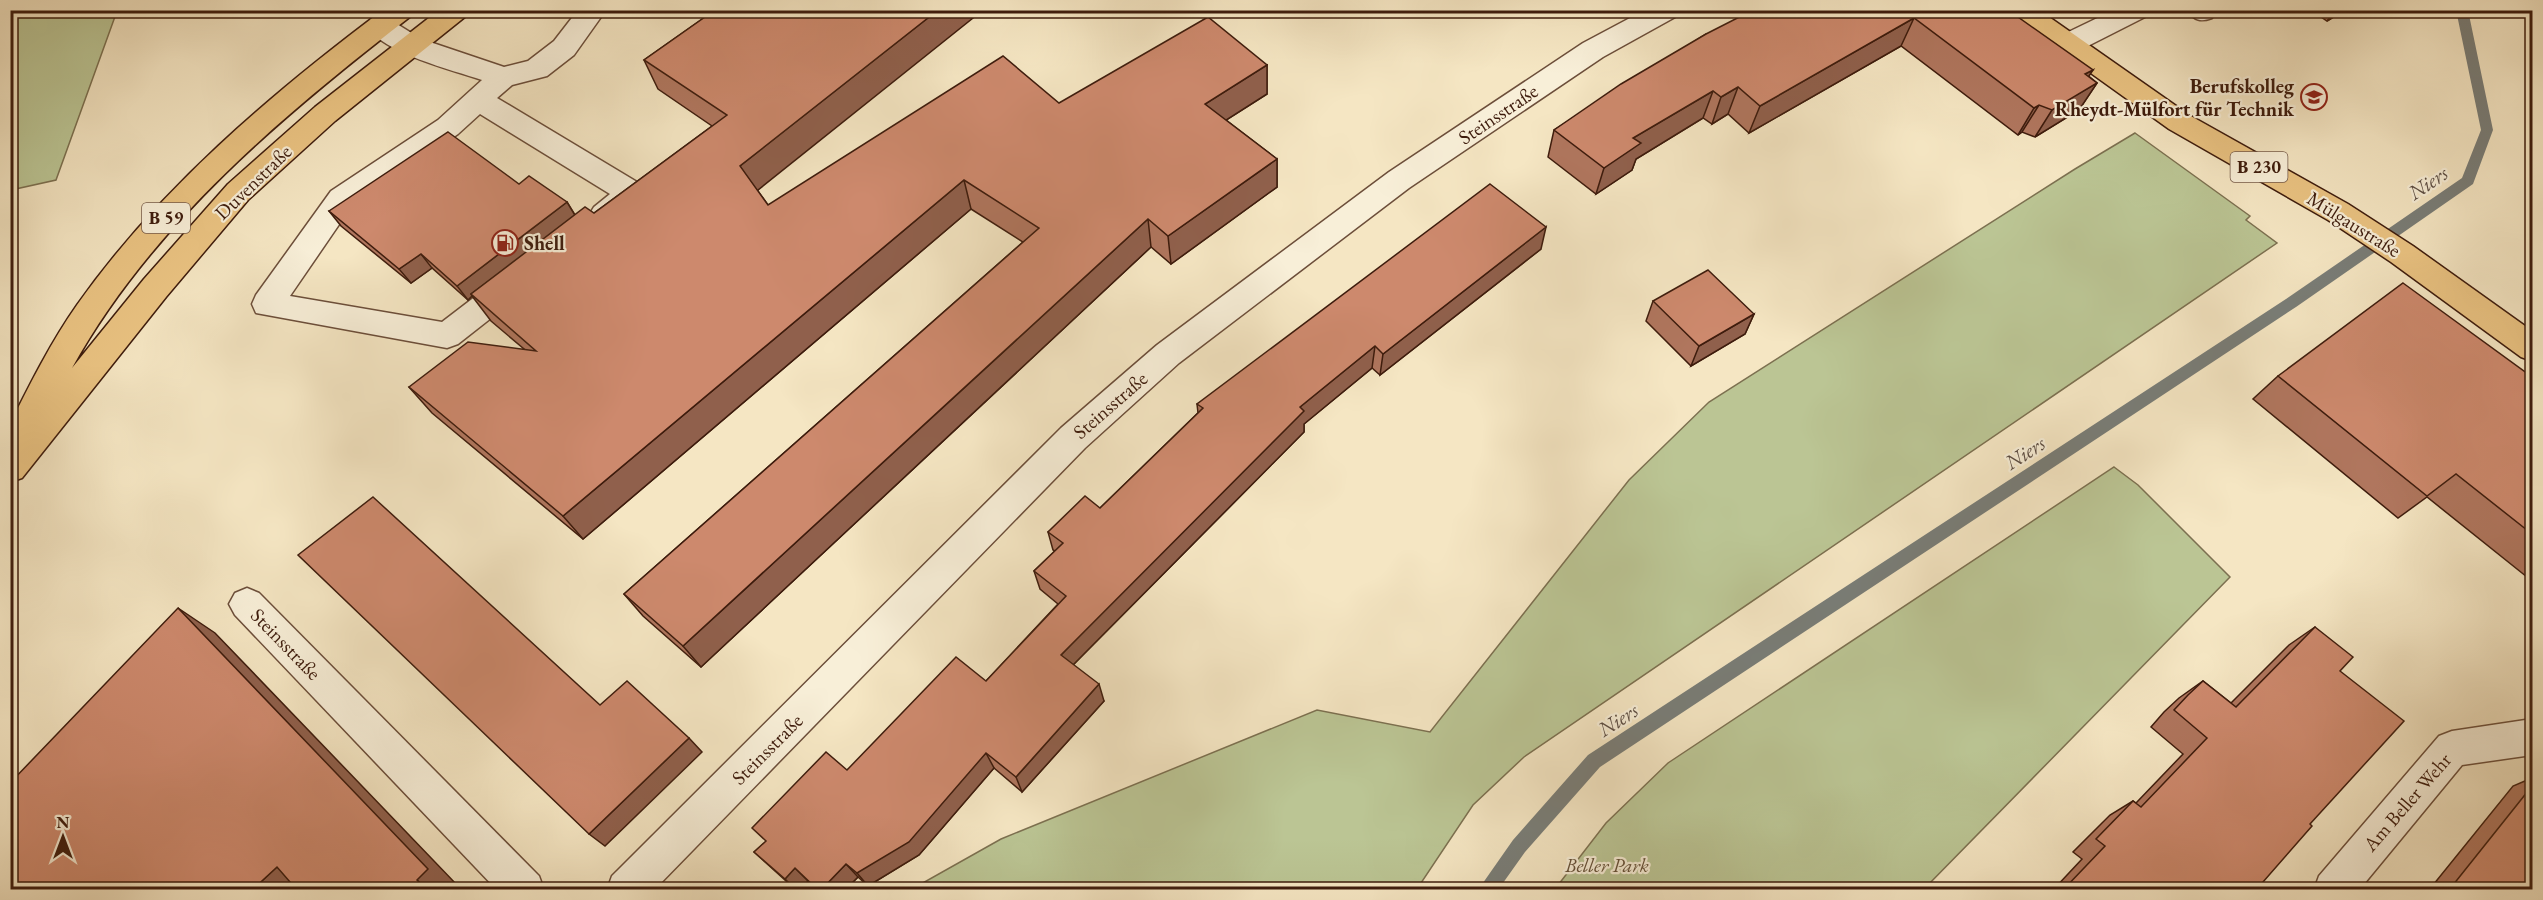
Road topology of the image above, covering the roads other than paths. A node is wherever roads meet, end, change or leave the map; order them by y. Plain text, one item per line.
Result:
1 (457, 10) edge
2 (593, 10) edge
3 (1668, 10) edge
4 (2019, 10) edge
5 (2138, 10) edge
6 (391, 19) edge
7 (2068, 44) junction
8 (411, 46) junction
9 (503, 77) junction
10 (479, 100) junction
11 (586, 229) edge
12 (539, 264) edge
13 (2532, 348) edge
14 (10, 458) edge
15 (10, 468) edge
16 (247, 604) dead end
17 (2532, 737) edge
18 (525, 890) edge
19 (626, 890) edge
20 (2333, 890) edge

1 - 8 main road, Duvenstraße / B 59
2 - 9 street
3 - 19 street, Steinsstraße
4 - 7 main road, Mülgaustraße / B 230
5 - 7 street
6 - 8 street
6 - 14 main road, Duvenstraße / B 59
7 - 13 main road, Mülgaustraße / B 230
8 - 9 street
8 - 15 main road, Duvenstraße / B 59
9 - 10 street
10 - 11 street
10 - 12 street
16 - 18 street, Steinsstraße
17 - 20 street, Am Beller Wehr

